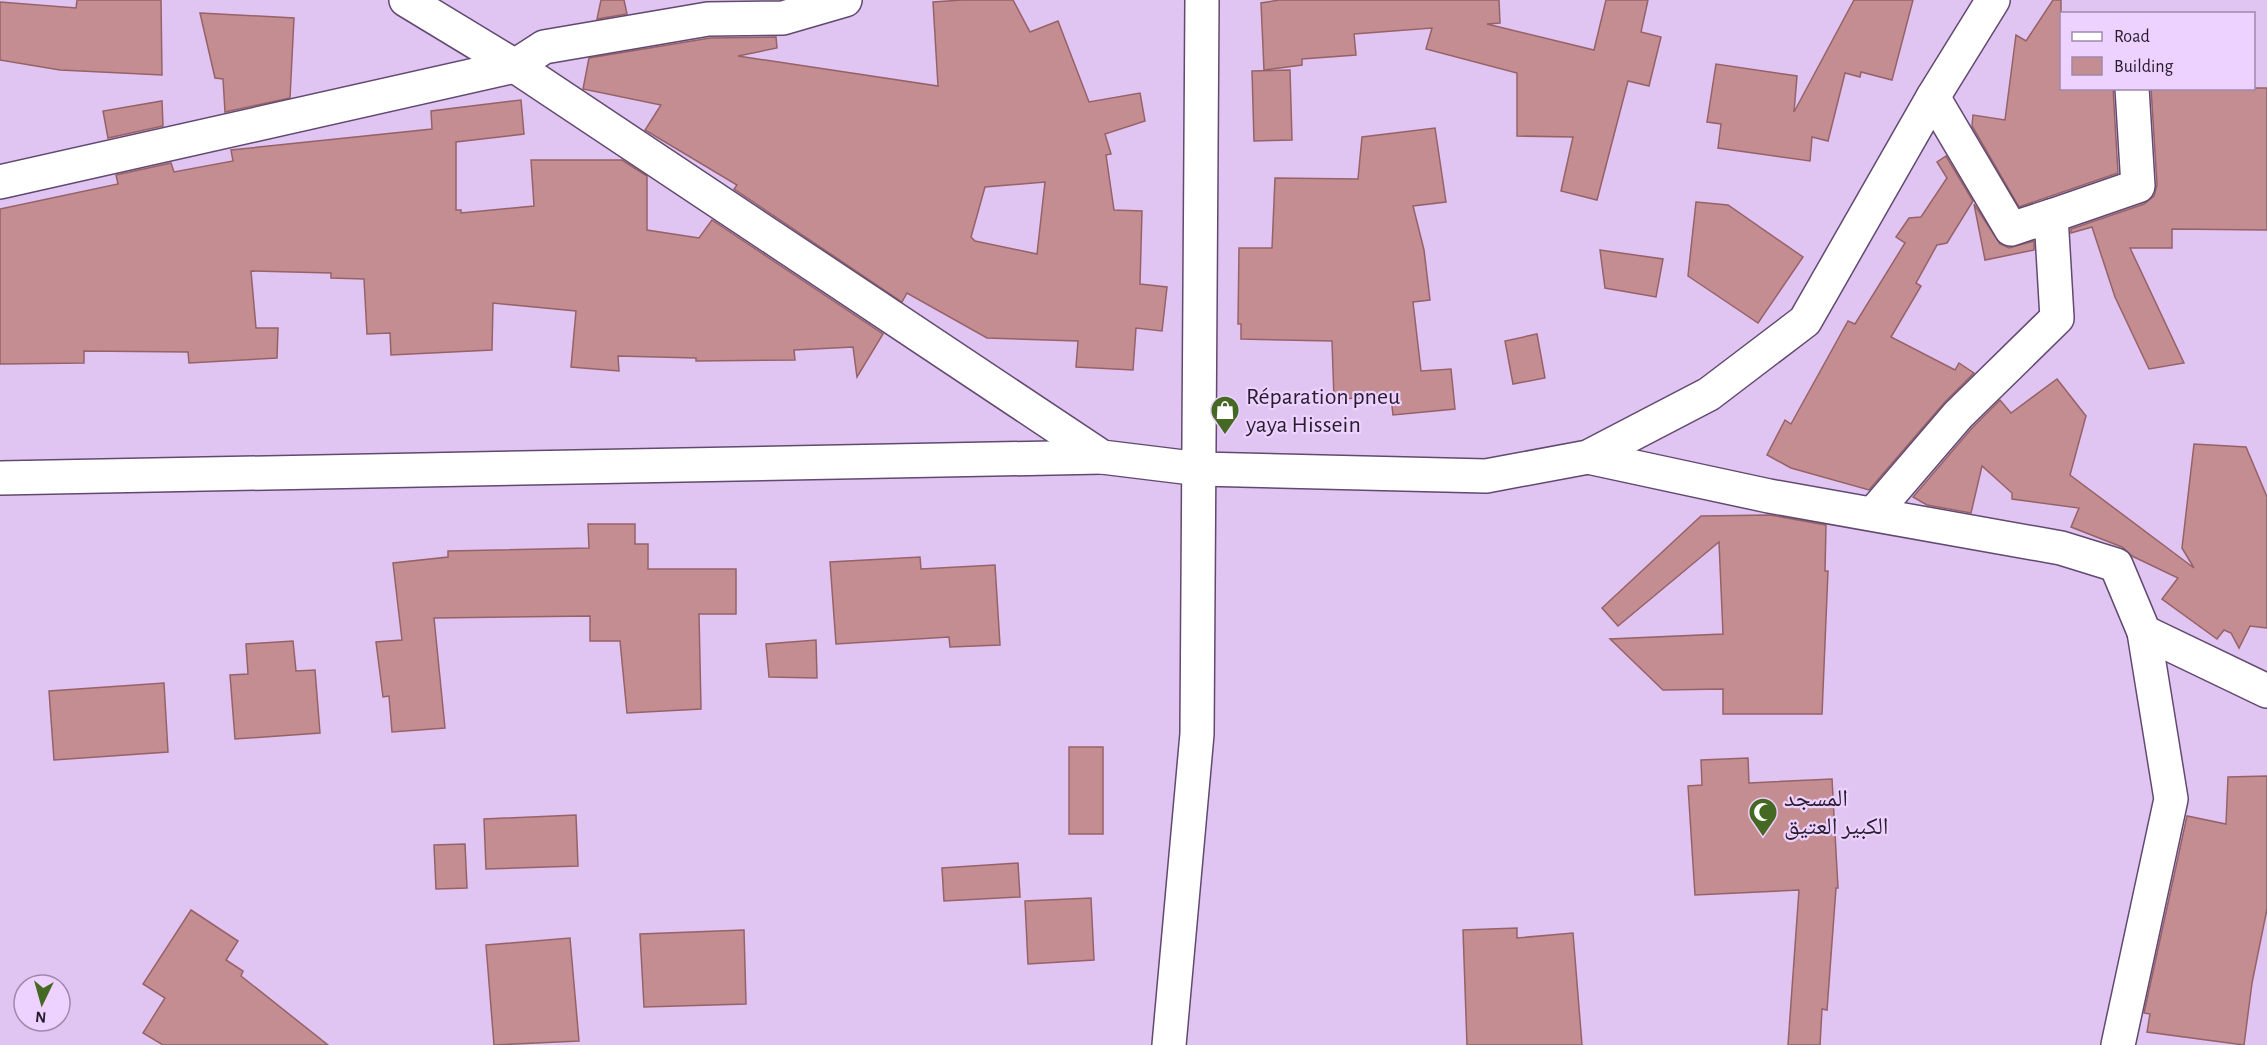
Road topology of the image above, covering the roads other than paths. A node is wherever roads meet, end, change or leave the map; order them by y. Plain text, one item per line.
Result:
1 (406, 0) edge
2 (845, 0) edge
3 (1202, 0) edge
4 (1993, 0) edge
5 (709, 10) edge
6 (515, 66) junction
7 (2132, 90) edge
8 (1933, 97) junction
9 (0, 182) edge
10 (2051, 216) junction
11 (1102, 457) junction
12 (1588, 458) junction
13 (1200, 469) junction
14 (0, 478) edge
15 (1873, 514) junction
16 (2144, 632) junction
17 (2267, 691) edge
18 (1169, 1045) edge
19 (2118, 1045) edge

1 - 6 street
2 - 5 street
3 - 13 street
4 - 8 street
5 - 6 street
6 - 9 street
6 - 11 street
7 - 10 street
8 - 10 street
8 - 12 street
10 - 15 street
11 - 13 street
11 - 14 street
12 - 13 street
12 - 15 street
13 - 18 street
15 - 16 street
16 - 17 street
16 - 19 street

